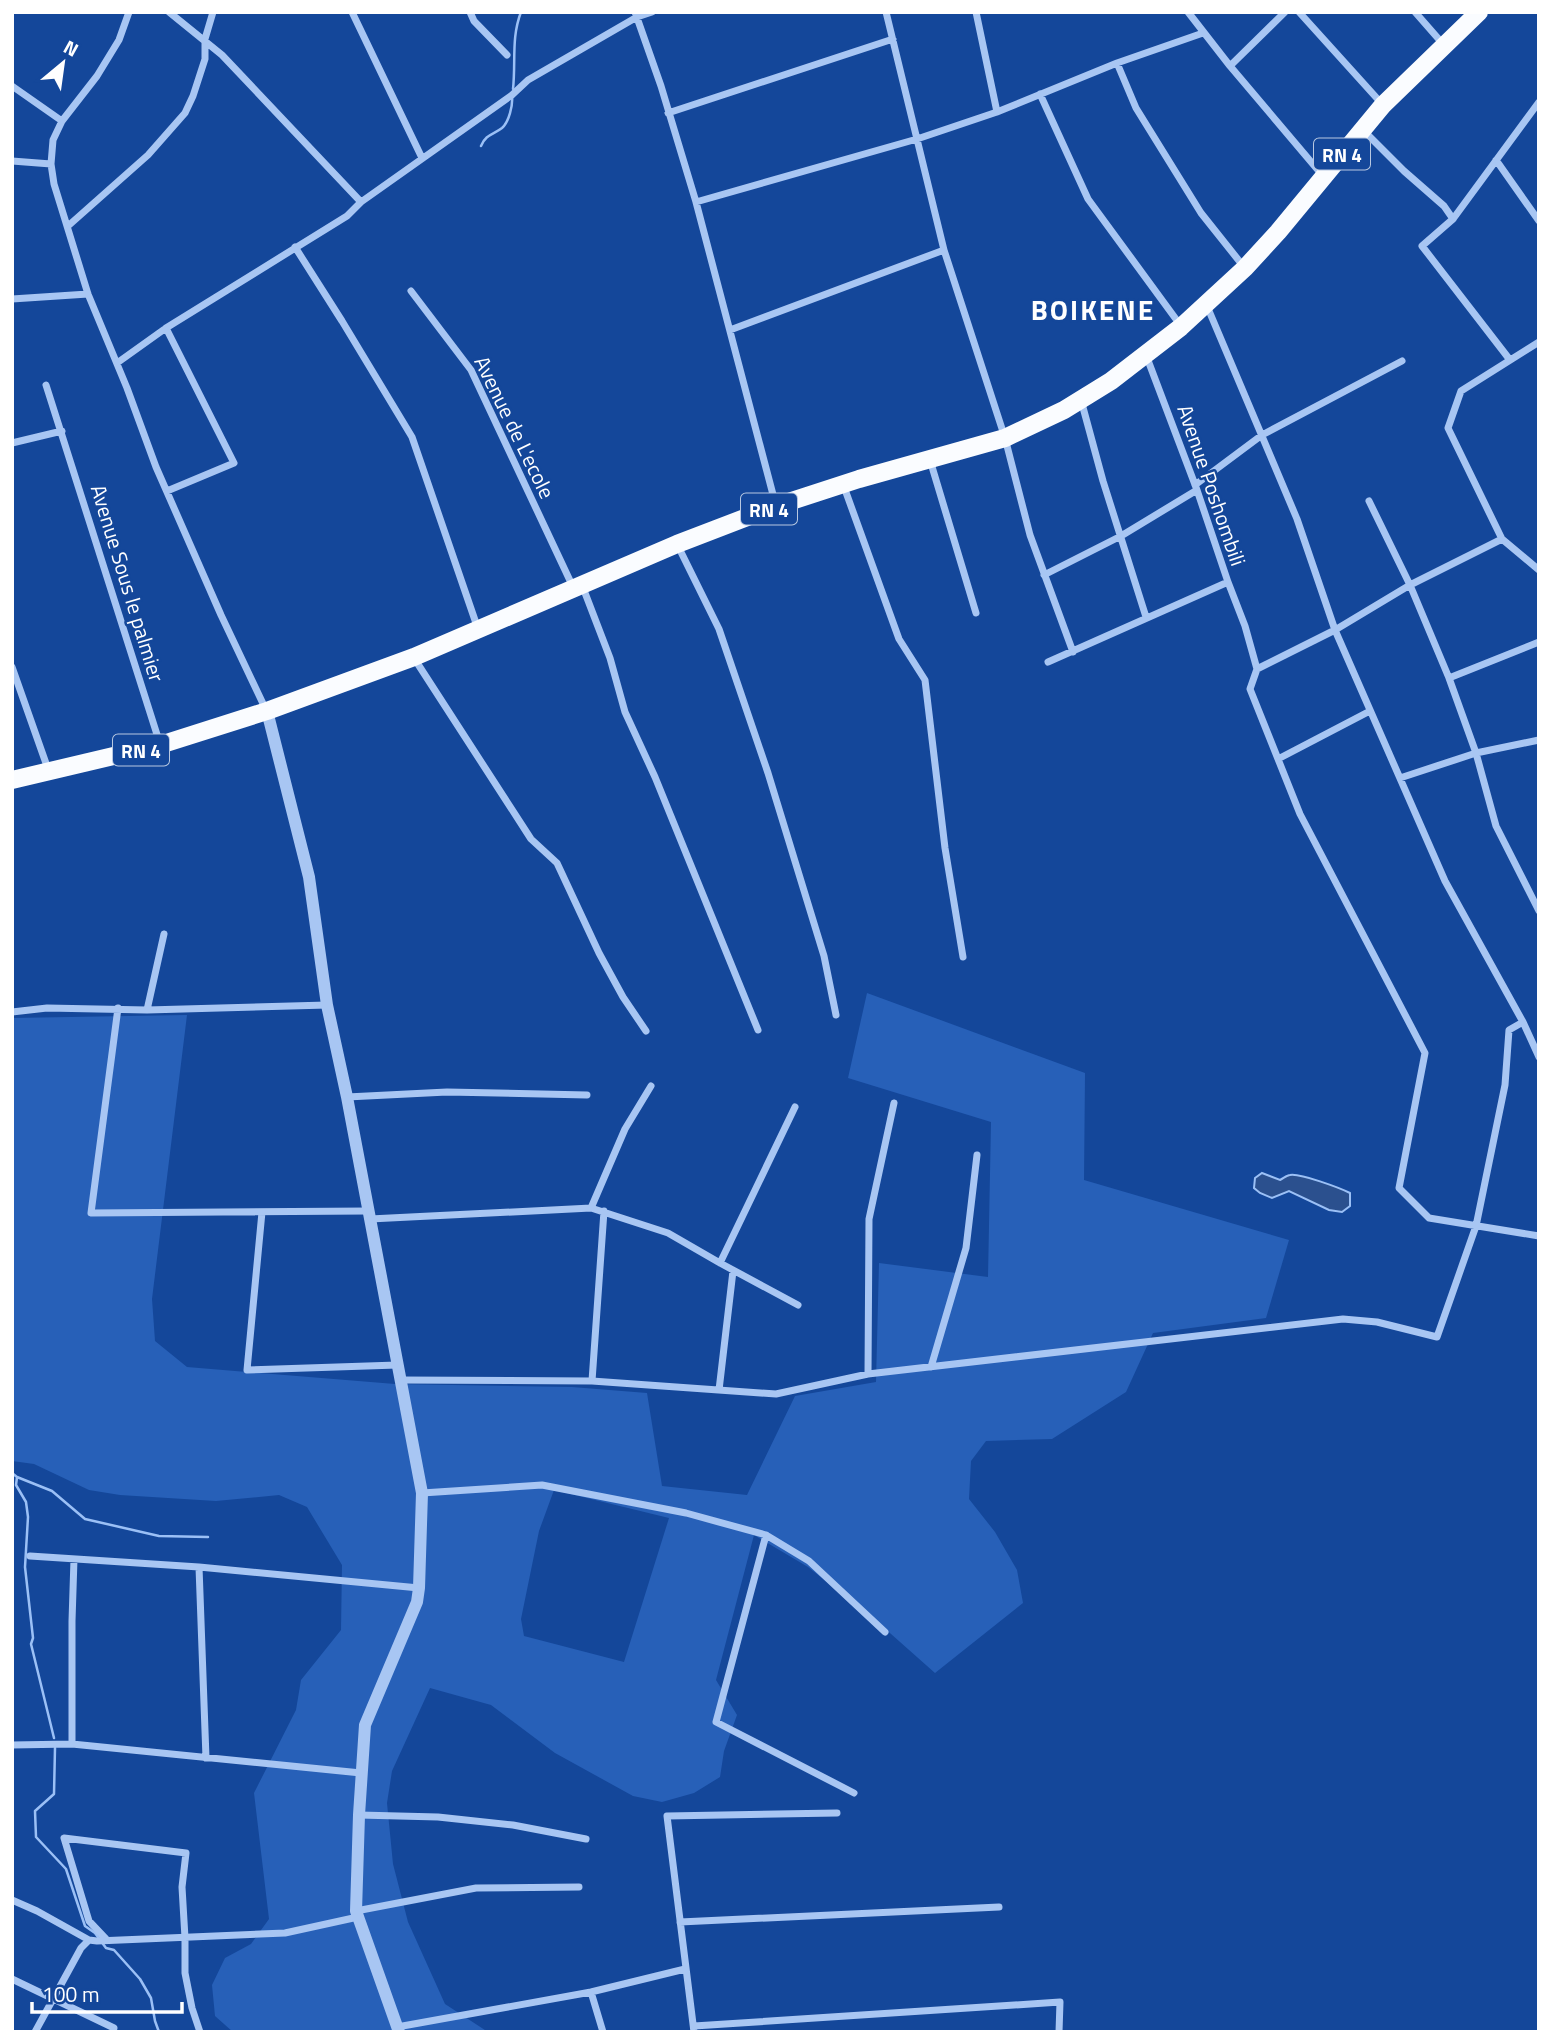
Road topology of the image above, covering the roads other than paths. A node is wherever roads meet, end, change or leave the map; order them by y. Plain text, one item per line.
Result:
1 (129, 12) edge
2 (169, 12) edge
3 (214, 12) edge
4 (352, 12) edge
5 (470, 12) edge
6 (652, 12) edge
7 (886, 12) edge
8 (976, 12) edge
9 (1188, 12) edge
10 (1285, 12) edge
11 (1299, 12) edge
12 (1415, 12) edge
13 (1479, 12) edge
14 (636, 15) edge
15 (1203, 33) junction
16 (205, 39) junction
17 (893, 39) junction
18 (1444, 44) junction
19 (507, 55) dead end
20 (1117, 63) junction
21 (1230, 66) junction
22 (12, 86) edge
23 (1040, 94) junction
24 (1539, 102) edge
25 (1383, 105) junction
26 (997, 112) junction
27 (668, 113) junction
28 (62, 121) junction
29 (1362, 130) junction
30 (917, 139) junction
31 (422, 158) junction
32 (1496, 160) junction
33 (12, 161) edge
34 (51, 164) junction
35 (1323, 176) junction
36 (361, 202) junction
37 (696, 202) junction
38 (1538, 218) edge
39 (1453, 219) junction
40 (68, 226) junction
41 (295, 247) junction
42 (944, 250) junction
43 (1245, 268) junction
44 (411, 292) dead end
45 (88, 294) junction
46 (12, 299) edge
47 (1206, 305) junction
48 (1181, 327) junction
49 (166, 328) junction
50 (730, 330) junction
51 (1539, 342) edge
52 (1146, 354) junction
53 (1510, 360) junction
54 (1402, 361) dead end
55 (117, 363) junction
56 (46, 385) dead end
57 (1081, 400) junction
58 (62, 431) junction
59 (1262, 435) junction
60 (1005, 438) junction
61 (12, 443) edge
62 (930, 460) junction
63 (843, 484) junction
64 (1196, 487) junction
65 (167, 491) junction
66 (1369, 501) dead end
67 (776, 506) junction
68 (1121, 536) junction
69 (1502, 538) junction
70 (677, 544) junction
71 (1539, 570) edge
72 (1044, 575) junction
73 (1228, 582) junction
74 (1410, 585) junction
75 (577, 586) junction
76 (975, 613) dead end
77 (1146, 618) junction
78 (478, 629) junction
79 (1335, 630) junction
80 (1539, 642) edge
81 (1073, 652) junction
82 (414, 657) junction
83 (1048, 662) dead end
84 (12, 667) edge
85 (1257, 669) junction
86 (1449, 678) junction
87 (267, 711) junction
88 (1370, 711) junction
89 (1539, 740) edge
90 (160, 745) junction
91 (1476, 753) junction
92 (1278, 759) junction
93 (49, 772) junction
94 (1401, 778) junction
95 (12, 780) edge
96 (1539, 911) edge
97 (164, 934) dead end
98 (963, 957) dead end
99 (327, 1005) junction
100 (118, 1008) junction
101 (146, 1010) junction
102 (12, 1012) edge
103 (836, 1015) dead end
104 (1523, 1022) junction
105 (758, 1030) dead end
106 (646, 1031) dead end
107 (1539, 1057) edge
108 (651, 1086) dead end
109 (587, 1095) dead end
110 (348, 1097) junction
111 (894, 1103) dead end
112 (795, 1107) dead end
113 (977, 1154) dead end
114 (591, 1208) junction
115 (604, 1211) junction
116 (262, 1212) junction
117 (369, 1215) junction
118 (1476, 1226) junction
119 (1539, 1236) edge
120 (720, 1263) junction
121 (733, 1270) junction
122 (799, 1305) dead end
123 (397, 1365) junction
124 (931, 1367) junction
125 (868, 1374) junction
126 (400, 1380) junction
127 (592, 1381) junction
128 (719, 1390) junction
129 (422, 1493) junction
130 (766, 1535) junction
131 (30, 1556) dead end
132 (74, 1559) junction
133 (200, 1567) junction
134 (419, 1588) junction
135 (885, 1632) dead end
136 (72, 1744) junction
137 (12, 1745) edge
138 (206, 1758) junction
139 (361, 1773) junction
140 (854, 1793) dead end
141 (837, 1813) dead end
142 (359, 1815) junction
143 (586, 1839) dead end
144 (579, 1887) dead end
145 (12, 1900) edge
146 (999, 1907) dead end
147 (357, 1914) junction
148 (680, 1922) junction
149 (186, 1938) junction
150 (98, 1940) junction
151 (685, 1969) junction
152 (12, 1979) edge
153 (591, 1992) junction
154 (54, 1998) junction
155 (398, 2029) edge
156 (694, 2029) edge
157 (35, 2032) edge
158 (113, 2032) edge
159 (200, 2032) edge
160 (603, 2032) edge
161 (1059, 2032) edge

1 - 28 street
2 - 16 street
3 - 16 street
4 - 31 street
5 - 19 street
6 - 14 street
7 - 17 street
8 - 26 street
9 - 15 street
10 - 21 street
11 - 25 street
12 - 18 street
13 - 18 highway, RN 4
14 - 27 street
14 - 31 street
15 - 20 street
15 - 21 street
16 - 36 street
16 - 40 street
17 - 27 street
17 - 30 street
18 - 25 highway, RN 4
20 - 23 street
20 - 43 street
21 - 35 street
22 - 28 street
23 - 26 street
23 - 48 street
24 - 32 street
25 - 29 highway, RN 4
26 - 30 street
27 - 37 street
28 - 34 street
29 - 35 highway, RN 4
29 - 39 street
30 - 37 street
30 - 42 street
31 - 36 street
32 - 38 street
32 - 39 street
33 - 34 street
34 - 40 street
35 - 43 highway, RN 4
36 - 41 street
37 - 50 street
39 - 53 street
40 - 45 street
41 - 49 street
41 - 78 street
42 - 50 street
42 - 60 street
43 - 47 highway, RN 4
44 - 75 street, Avenue de L'ecole
45 - 46 street
45 - 55 street
47 - 48 highway, RN 4
47 - 59 street
48 - 52 highway, RN 4
49 - 55 street
49 - 65 street
50 - 67 street
51 - 53 street
52 - 57 highway, RN 4
52 - 64 street, Avenue Poshombili
53 - 69 street
54 - 59 street
55 - 65 street
56 - 58 street, Avenue Sous le palmier
57 - 60 highway, RN 4
57 - 68 street
58 - 61 street
58 - 90 street, Avenue Sous le palmier
59 - 64 street
59 - 79 street
60 - 62 highway, RN 4
60 - 72 street
62 - 63 highway, RN 4
62 - 76 street
63 - 67 highway, RN 4
63 - 98 street
64 - 68 street
64 - 73 street, Avenue Poshombili
65 - 87 street
66 - 74 street
67 - 70 highway, RN 4
68 - 72 street
68 - 77 street
69 - 71 street
69 - 74 street
70 - 75 highway, RN 4
70 - 103 street
72 - 81 street
73 - 77 street
73 - 85 street, Avenue Poshombili
74 - 79 street
74 - 86 street
75 - 78 highway, RN 4
75 - 105 street, Avenue de L'ecole
77 - 81 street
78 - 82 highway, RN 4
79 - 85 street
79 - 88 street
80 - 86 street
81 - 83 street
82 - 87 highway, RN 4
82 - 106 street
84 - 93 street
85 - 92 street, Avenue Poshombili
86 - 91 street
87 - 90 highway, RN 4
87 - 99 street
88 - 92 street
88 - 94 street
89 - 91 street
90 - 93 highway, RN 4
91 - 94 street
91 - 96 street
92 - 118 street, Avenue Poshombili
93 - 95 highway, RN 4
94 - 104 street
97 - 101 street
99 - 101 street
99 - 110 street
100 - 101 street
100 - 102 street
100 - 116 street
104 - 107 street
104 - 118 street
108 - 114 street
109 - 110 street
110 - 117 street
111 - 125 street
112 - 120 street
113 - 124 street
114 - 115 street
114 - 117 street
115 - 120 street
115 - 127 street
116 - 117 street
116 - 123 street
117 - 123 street
118 - 119 street
118 - 124 street
120 - 121 street
121 - 122 street
121 - 128 street
123 - 126 street
124 - 125 street
125 - 128 street
126 - 127 street
126 - 129 street
127 - 128 street
129 - 130 street
129 - 134 street
130 - 135 street
130 - 140 street
131 - 132 street
132 - 133 street
132 - 136 street
133 - 134 street
133 - 138 street
134 - 139 street
136 - 137 street
136 - 138 street
138 - 139 street
139 - 142 street
141 - 148 street
142 - 143 street
142 - 147 street
144 - 147 street
145 - 150 street
146 - 148 street
147 - 149 street
147 - 155 street
148 - 151 street
149 - 150 street
149 - 150 street
149 - 159 street
150 - 154 street
151 - 153 street
151 - 156 street
152 - 154 street
153 - 155 street
153 - 160 street
154 - 157 street
154 - 158 street
156 - 161 street

